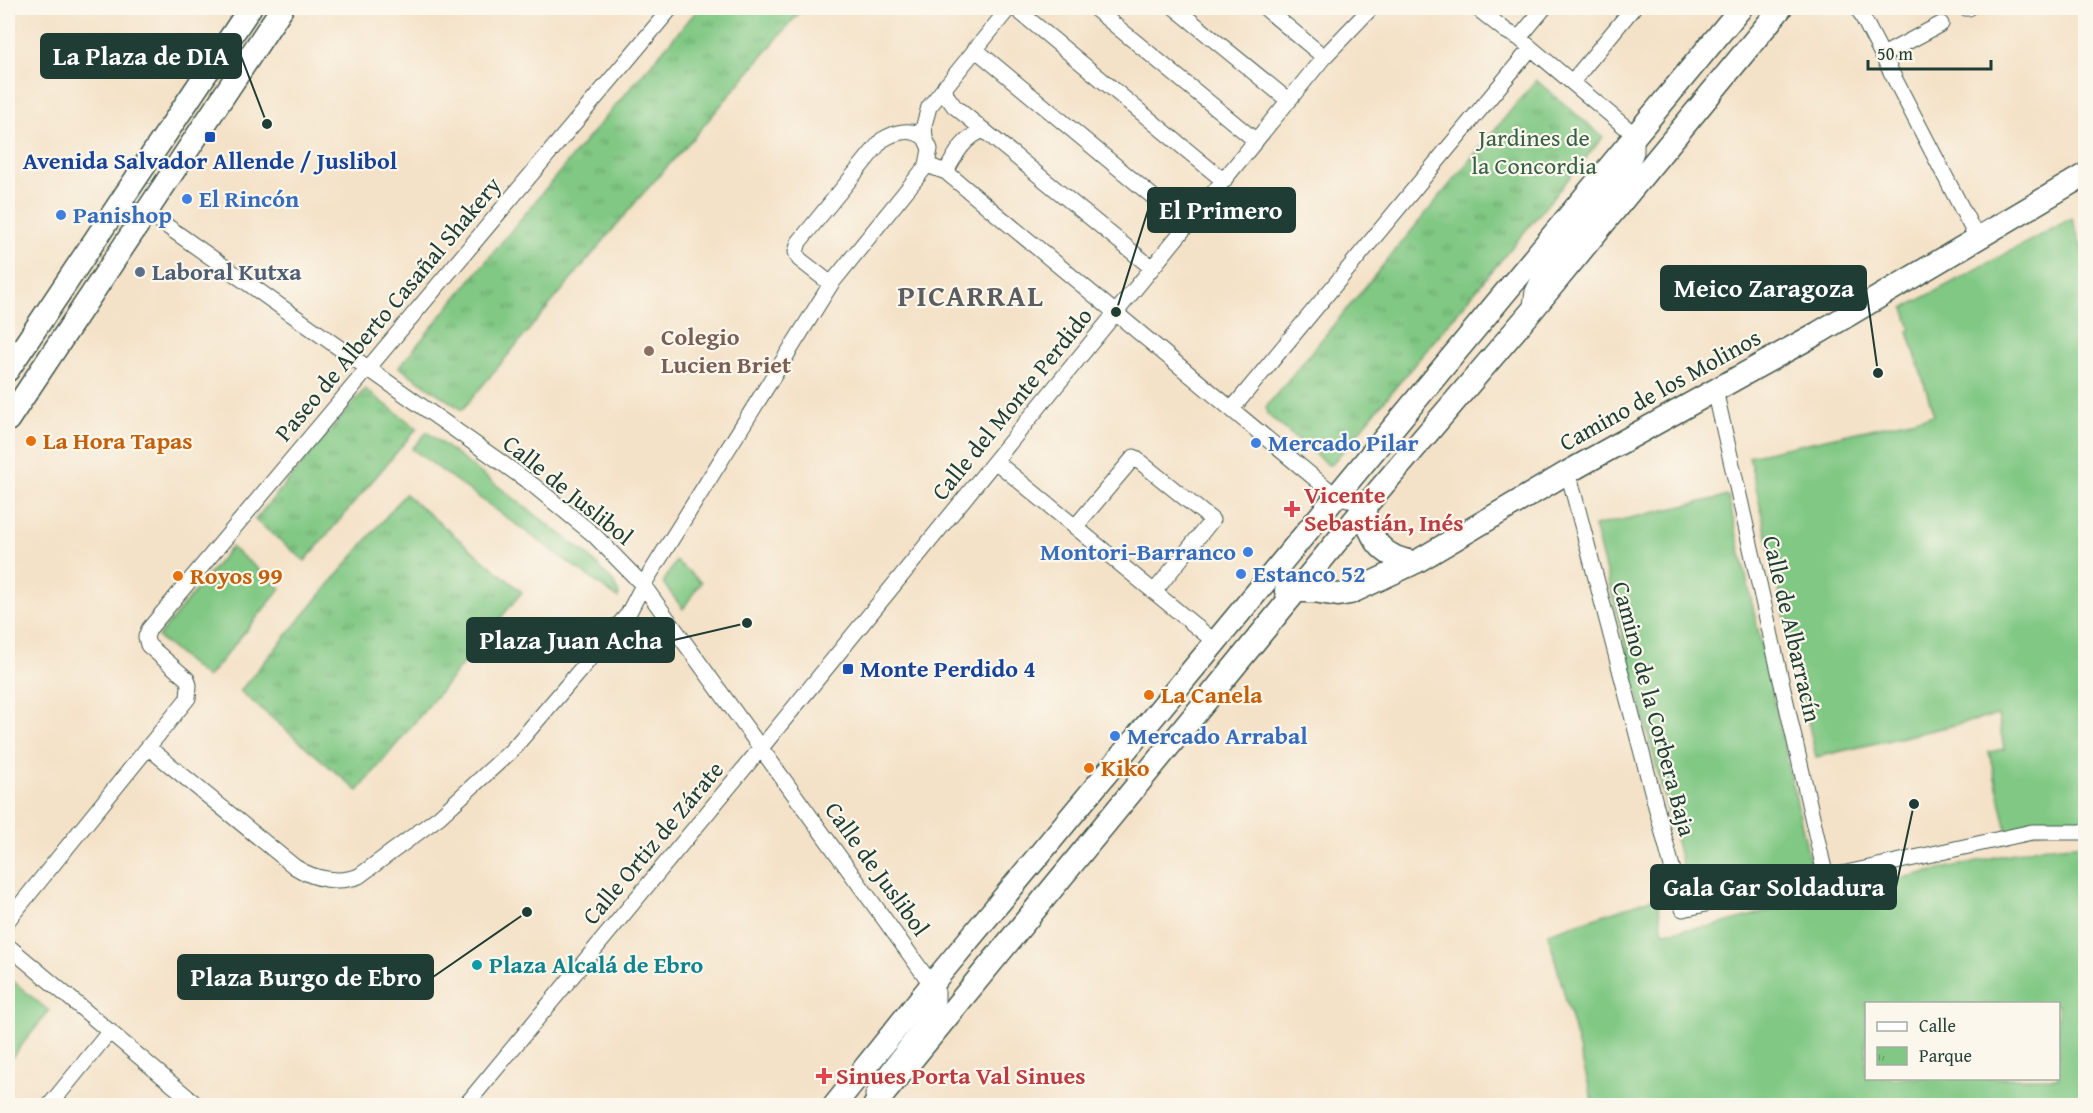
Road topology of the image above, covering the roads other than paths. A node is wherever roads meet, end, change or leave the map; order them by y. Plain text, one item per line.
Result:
1 (250, 8) edge
2 (282, 8) edge
3 (671, 8) edge
4 (1009, 8) edge
5 (1015, 8) edge
6 (1094, 8) edge
7 (1175, 8) edge
8 (1264, 8) edge
9 (1477, 8) edge
10 (1544, 8) edge
11 (1633, 8) edge
12 (1741, 8) edge
13 (1781, 8) edge
14 (1858, 8) edge
15 (1364, 10) edge
16 (1941, 24) dead end
17 (1525, 43) junction
18 (975, 49) junction
19 (1883, 55) junction
20 (1324, 57) junction
21 (1572, 82) junction
22 (945, 86) junction
23 (1289, 101) junction
24 (984, 130) junction
25 (1636, 136) junction
26 (925, 138) junction
27 (1256, 141) junction
28 (927, 165) junction
29 (946, 172) junction
30 (2085, 174) edge
31 (1224, 181) junction
32 (117, 209) junction
33 (147, 212) junction
34 (1187, 225) junction
35 (1977, 238) junction
36 (1152, 268) junction
37 (831, 284) junction
38 (1116, 312) junction
39 (1530, 313) junction
40 (369, 368) junction
41 (8, 370) edge
42 (1715, 390) junction
43 (1232, 409) junction
44 (8, 420) edge
45 (994, 461) junction
46 (1568, 472) junction
47 (1379, 490) junction
48 (1336, 495) junction
49 (1364, 508) junction
50 (1075, 527) junction
51 (1416, 562) junction
52 (643, 585) junction
53 (1297, 591) junction
54 (1154, 592) junction
55 (1254, 594) junction
56 (1215, 642) junction
57 (148, 748) junction
58 (761, 748) junction
59 (2085, 832) edge
60 (1826, 878) junction
61 (8, 920) edge
62 (8, 946) edge
63 (932, 984) junction
64 (110, 1031) junction
65 (49, 1106) edge
66 (198, 1106) edge
67 (465, 1106) edge
68 (834, 1106) edge
69 (867, 1106) edge
70 (874, 1106) edge

1 - 32 main road
2 - 33 main road
3 - 40 street, Paseo de Alberto Casañal Shakery
4 - 18 street
5 - 31 street
6 - 27 street
7 - 23 street
8 - 20 street
9 - 17 street
10 - 17 street
11 - 21 street
12 - 25 main road
13 - 39 main road
14 - 19 street
15 - 20 street, Calle del Monte Perdido
16 - 19 street
17 - 21 street
17 - 43 street
18 - 22 street
18 - 34 street
19 - 35 street
20 - 23 street, Calle del Monte Perdido
21 - 25 street
22 - 24 street
22 - 26 street
23 - 27 street, Calle del Monte Perdido
24 - 29 street
24 - 36 street
25 - 39 street
25 - 48 main road
26 - 28 street
26 - 37 street
27 - 31 street, Calle del Monte Perdido
28 - 29 street
28 - 37 street
29 - 38 street
30 - 35 main road, Camino de los Molinos
31 - 34 street, Calle del Monte Perdido
32 - 33 street
32 - 41 main road
33 - 40 street, Calle de Juslibol
33 - 44 main road
34 - 36 street, Calle del Monte Perdido
35 - 42 main road, Camino de los Molinos
36 - 38 street, Calle del Monte Perdido
37 - 52 street
38 - 43 street
38 - 45 street, Calle del Monte Perdido
39 - 47 main road
40 - 52 street, Calle de Juslibol
40 - 57 street, Paseo de Alberto Casañal Shakery
42 - 46 main road, Camino de los Molinos
42 - 60 street, Calle de Albarracín
43 - 48 street
45 - 50 street
45 - 58 street, Calle del Monte Perdido
46 - 51 main road, Camino de los Molinos
46 - 60 street, Camino de la Corbera Baja
47 - 48 street
47 - 49 main road
48 - 55 main road
49 - 51 main road
49 - 53 main road
50 - 54 street
50 - 54 street
51 - 53 main road, Camino de los Molinos
52 - 57 street
52 - 58 street, Calle de Juslibol
53 - 55 main road, Camino de los Molinos
53 - 70 main road
54 - 56 street
55 - 56 main road
56 - 63 main road
57 - 61 street
58 - 63 street, Calle de Juslibol
58 - 67 street, Calle Ortiz de Zárate
59 - 60 street, Camino de la Corbera Baja
62 - 64 street
63 - 68 main road
63 - 69 street
64 - 65 street
64 - 66 street

